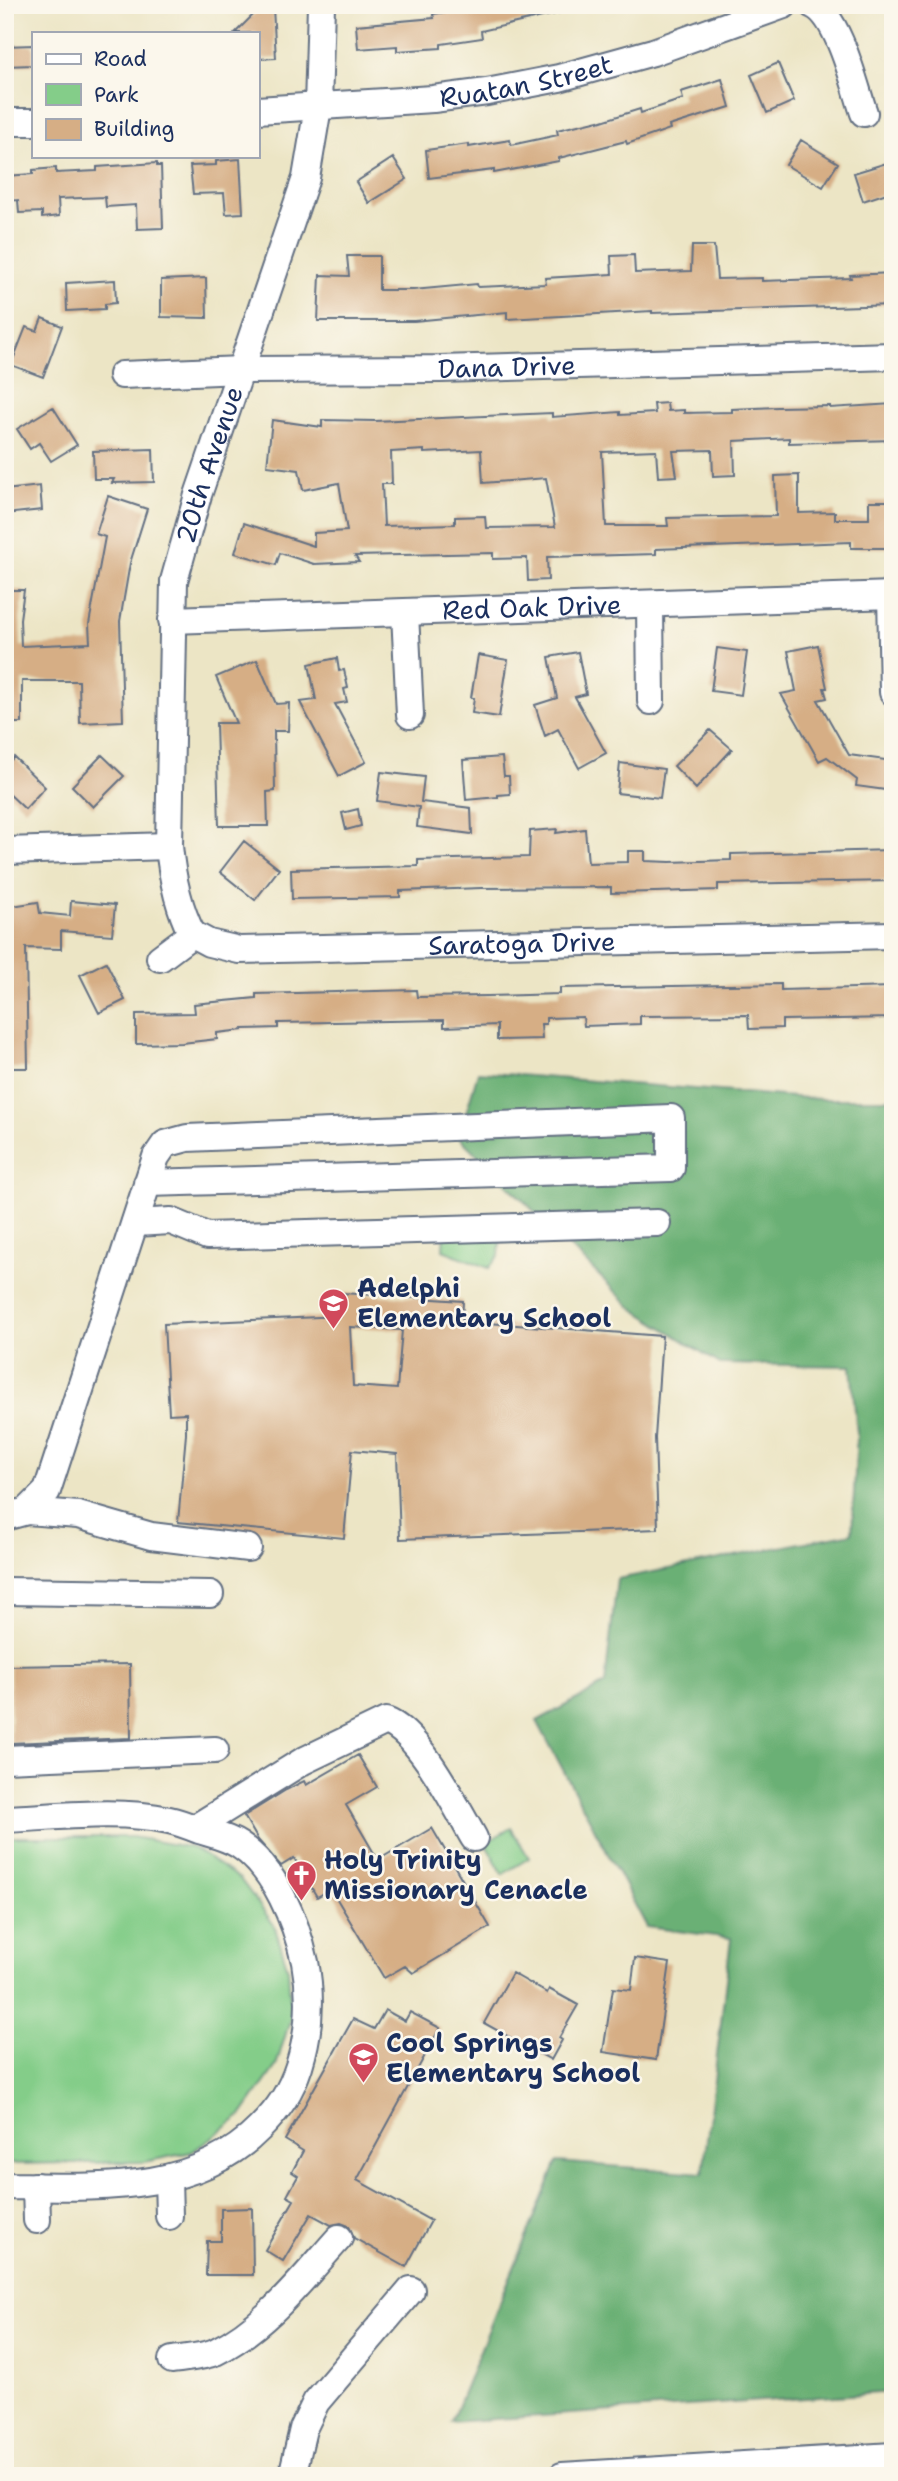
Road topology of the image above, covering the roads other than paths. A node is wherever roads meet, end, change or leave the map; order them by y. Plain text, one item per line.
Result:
1 (321, 5) edge
2 (784, 5) edge
3 (813, 5) edge
4 (318, 107) junction
5 (259, 110) edge
6 (864, 113) dead end
7 (5, 122) edge
8 (32, 122) edge
9 (893, 356) edge
10 (241, 370) junction
11 (122, 374) dead end
12 (892, 595) edge
13 (650, 604) junction
14 (405, 613) junction
15 (172, 620) junction
16 (893, 692) edge
17 (651, 701) dead end
18 (410, 715) dead end
19 (169, 846) junction
20 (5, 851) edge
21 (192, 934) junction
22 (893, 935) edge
23 (160, 958) dead end
24 (147, 1183) junction
25 (135, 1223) junction
26 (657, 1223) dead end
27 (16, 1514) edge
28 (248, 1548) dead end
29 (5, 1591) edge
30 (210, 1594) dead end
31 (215, 1750) dead end
32 (5, 1759) edge
33 (5, 1819) edge
34 (195, 1828) junction
35 (474, 1838) dead end
36 (168, 2178) junction
37 (5, 2186) edge
38 (36, 2186) junction
39 (169, 2216) dead end
40 (37, 2220) dead end
41 (339, 2238) dead end
42 (411, 2290) dead end
43 (172, 2360) dead end
44 (893, 2456) edge
45 (787, 2469) edge
46 (655, 2474) edge
47 (292, 2476) edge
48 (562, 2476) edge

1 - 4 street, 20th Avenue
2 - 4 street, Ruatan Street
3 - 6 street
4 - 5 street, Ruatan Street
4 - 10 street, 20th Avenue
7 - 8 street
9 - 10 street, Dana Drive
10 - 11 street, Dana Drive
10 - 15 street, 20th Avenue
12 - 13 street, Red Oak Drive
12 - 16 street
13 - 14 street, Red Oak Drive
13 - 17 street
14 - 15 street, Red Oak Drive
14 - 18 street
15 - 19 street, 20th Avenue
19 - 20 street
19 - 21 street, 20th Avenue
21 - 22 street, Saratoga Drive
21 - 23 street
24 - 24 street
24 - 25 street
25 - 26 street
25 - 27 street
27 - 28 street
29 - 30 street
31 - 32 street
33 - 34 street
34 - 35 street
34 - 36 street
36 - 38 street
36 - 39 street
37 - 38 street
38 - 40 street
41 - 43 street
42 - 47 street
44 - 45 street
45 - 46 street
46 - 48 street

